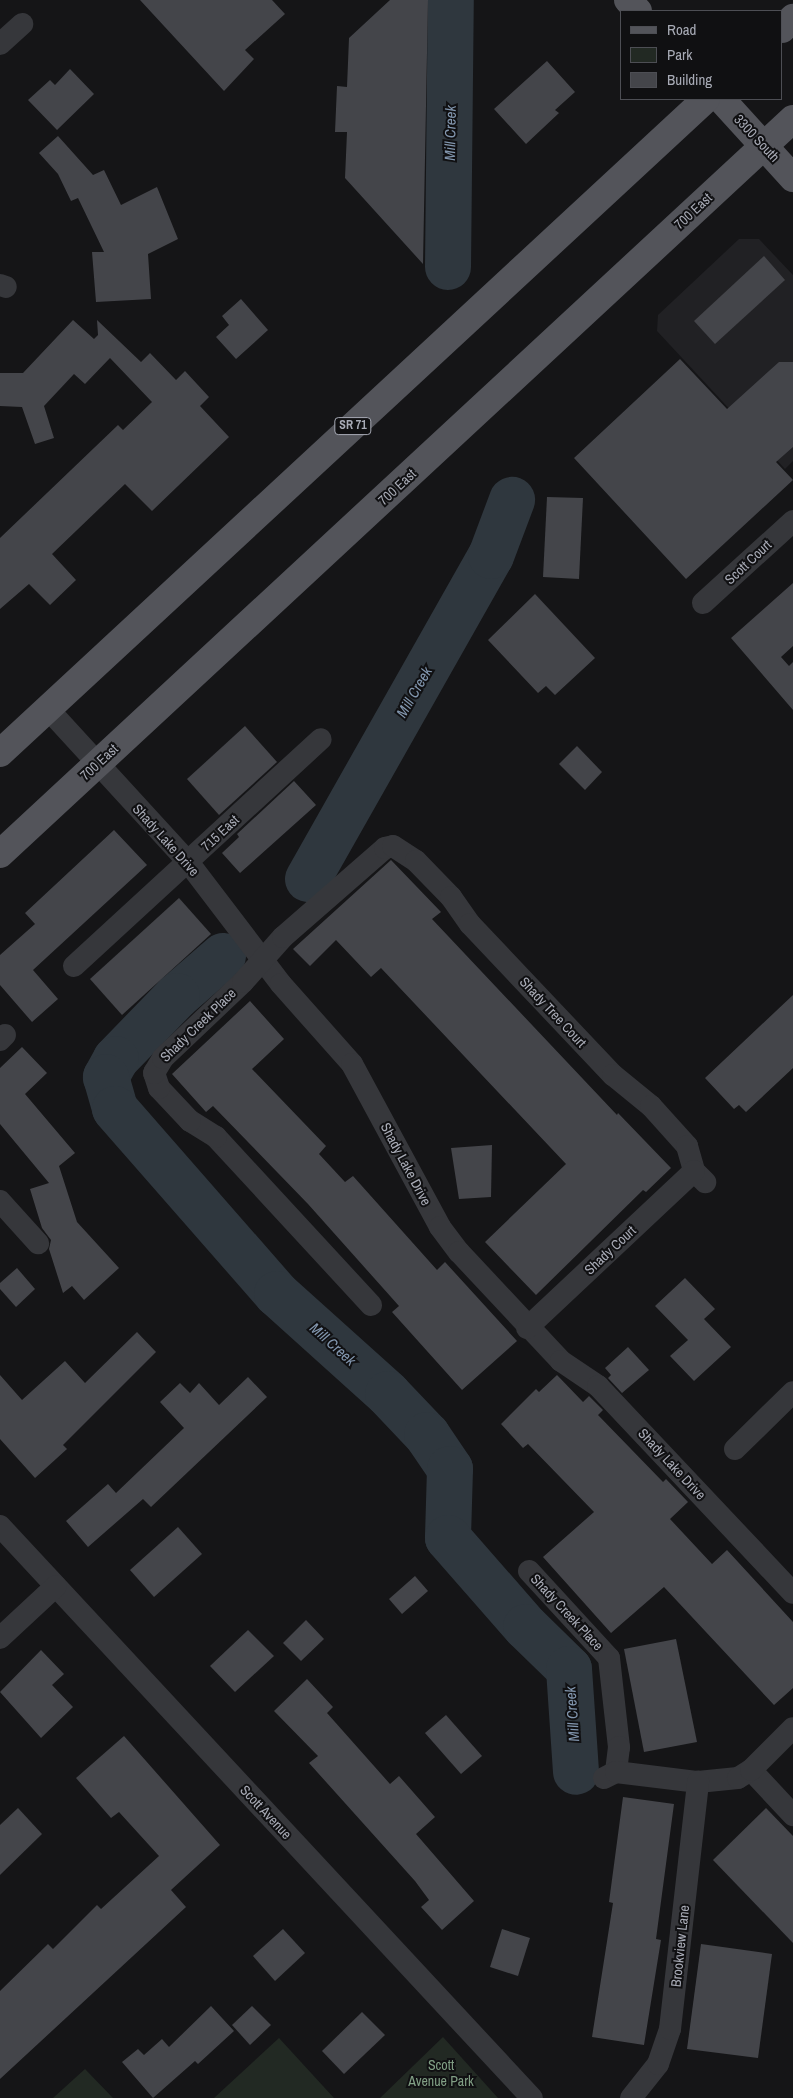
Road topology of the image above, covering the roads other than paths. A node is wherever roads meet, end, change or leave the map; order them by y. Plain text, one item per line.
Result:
1 (628, 0) edge
2 (637, 10) edge
3 (793, 18) edge
4 (22, 24) dead end
5 (783, 28) edge
6 (0, 44) edge
7 (705, 100) edge
8 (722, 100) edge
9 (793, 119) edge
10 (764, 146) junction
11 (793, 178) edge
12 (793, 521) edge
13 (703, 604) dead end
14 (48, 709) junction
15 (321, 739) dead end
16 (0, 753) edge
17 (97, 763) junction
18 (393, 846) joint
19 (1, 851) edge
20 (188, 862) junction
21 (263, 960) junction
22 (74, 966) dead end
23 (699, 1177) joint
24 (0, 1201) edge
25 (38, 1243) dead end
26 (371, 1305) dead end
27 (527, 1328) junction
28 (793, 1392) edge
29 (735, 1449) dead end
30 (0, 1526) edge
31 (529, 1570) dead end
32 (56, 1586) junction
33 (793, 1593) edge
34 (0, 1638) edge
35 (793, 1728) edge
36 (751, 1770) junction
37 (698, 1782) junction
38 (793, 1815) edge
39 (532, 2098) edge
40 (631, 2098) edge

1 - 2 main road
3 - 5 main road
4 - 6 street
7 - 14 main road, SR 71
8 - 10 main road, 3300 South
9 - 10 main road, 700 East
10 - 11 main road, 3300 South
10 - 17 main road, 700 East
12 - 13 street, Scott Court
14 - 16 main road, SR 71
14 - 17 street, Shady Lake Drive
15 - 20 street, 715 East
17 - 19 main road, 700 East
17 - 20 street, Shady Lake Drive
18 - 21 street, Shady Creek Place
18 - 23 street, Shady Tree Court
20 - 21 street, Shady Lake Drive
20 - 22 street, 715 East
21 - 26 street, Shady Creek Place
21 - 27 street, Shady Lake Drive
23 - 27 street, Shady Court
24 - 25 street
27 - 33 street, Shady Lake Drive
28 - 29 street
30 - 32 street, Scott Avenue
31 - 37 street, Shady Creek Place
32 - 34 street
32 - 39 street, Scott Avenue
35 - 36 street
36 - 37 street
36 - 38 street
37 - 40 street, Brookview Lane

